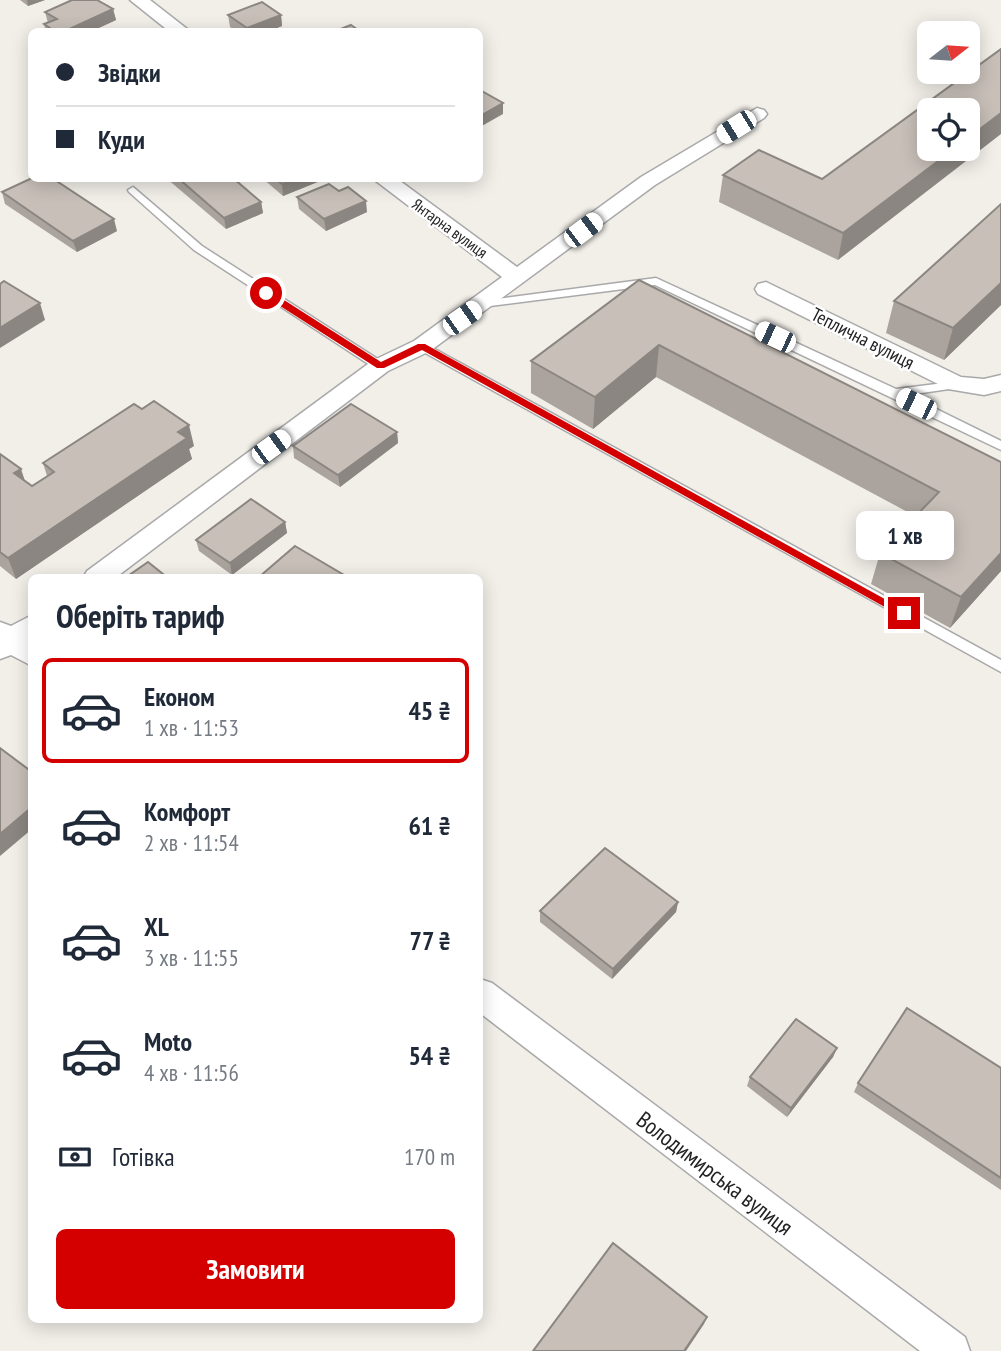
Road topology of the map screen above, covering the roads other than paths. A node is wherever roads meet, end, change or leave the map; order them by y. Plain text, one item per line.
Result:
1 (139, 0) edge
2 (177, 28) edge
3 (757, 114) dead end
4 (387, 182) edge
5 (133, 190) dead end
6 (518, 278) junction
7 (766, 289) dead end
8 (482, 304) junction
9 (422, 346) junction
10 (380, 366) junction
11 (1001, 383) edge
12 (956, 384) junction
13 (895, 393) junction
14 (1001, 446) edge
15 (101, 574) edge
16 (1001, 667) edge
17 (483, 996) edge
18 (951, 1351) edge

1 - 2 street
3 - 6 street
4 - 6 street, Янтарна вулиця
5 - 10 lane
6 - 8 street
7 - 12 street, Теплична вулиця
8 - 9 street
8 - 13 lane
9 - 10 street
9 - 16 lane
10 - 15 street
11 - 12 street, Теплична вулиця
12 - 13 lane
13 - 14 lane
17 - 18 street, Володимирська вулиця

